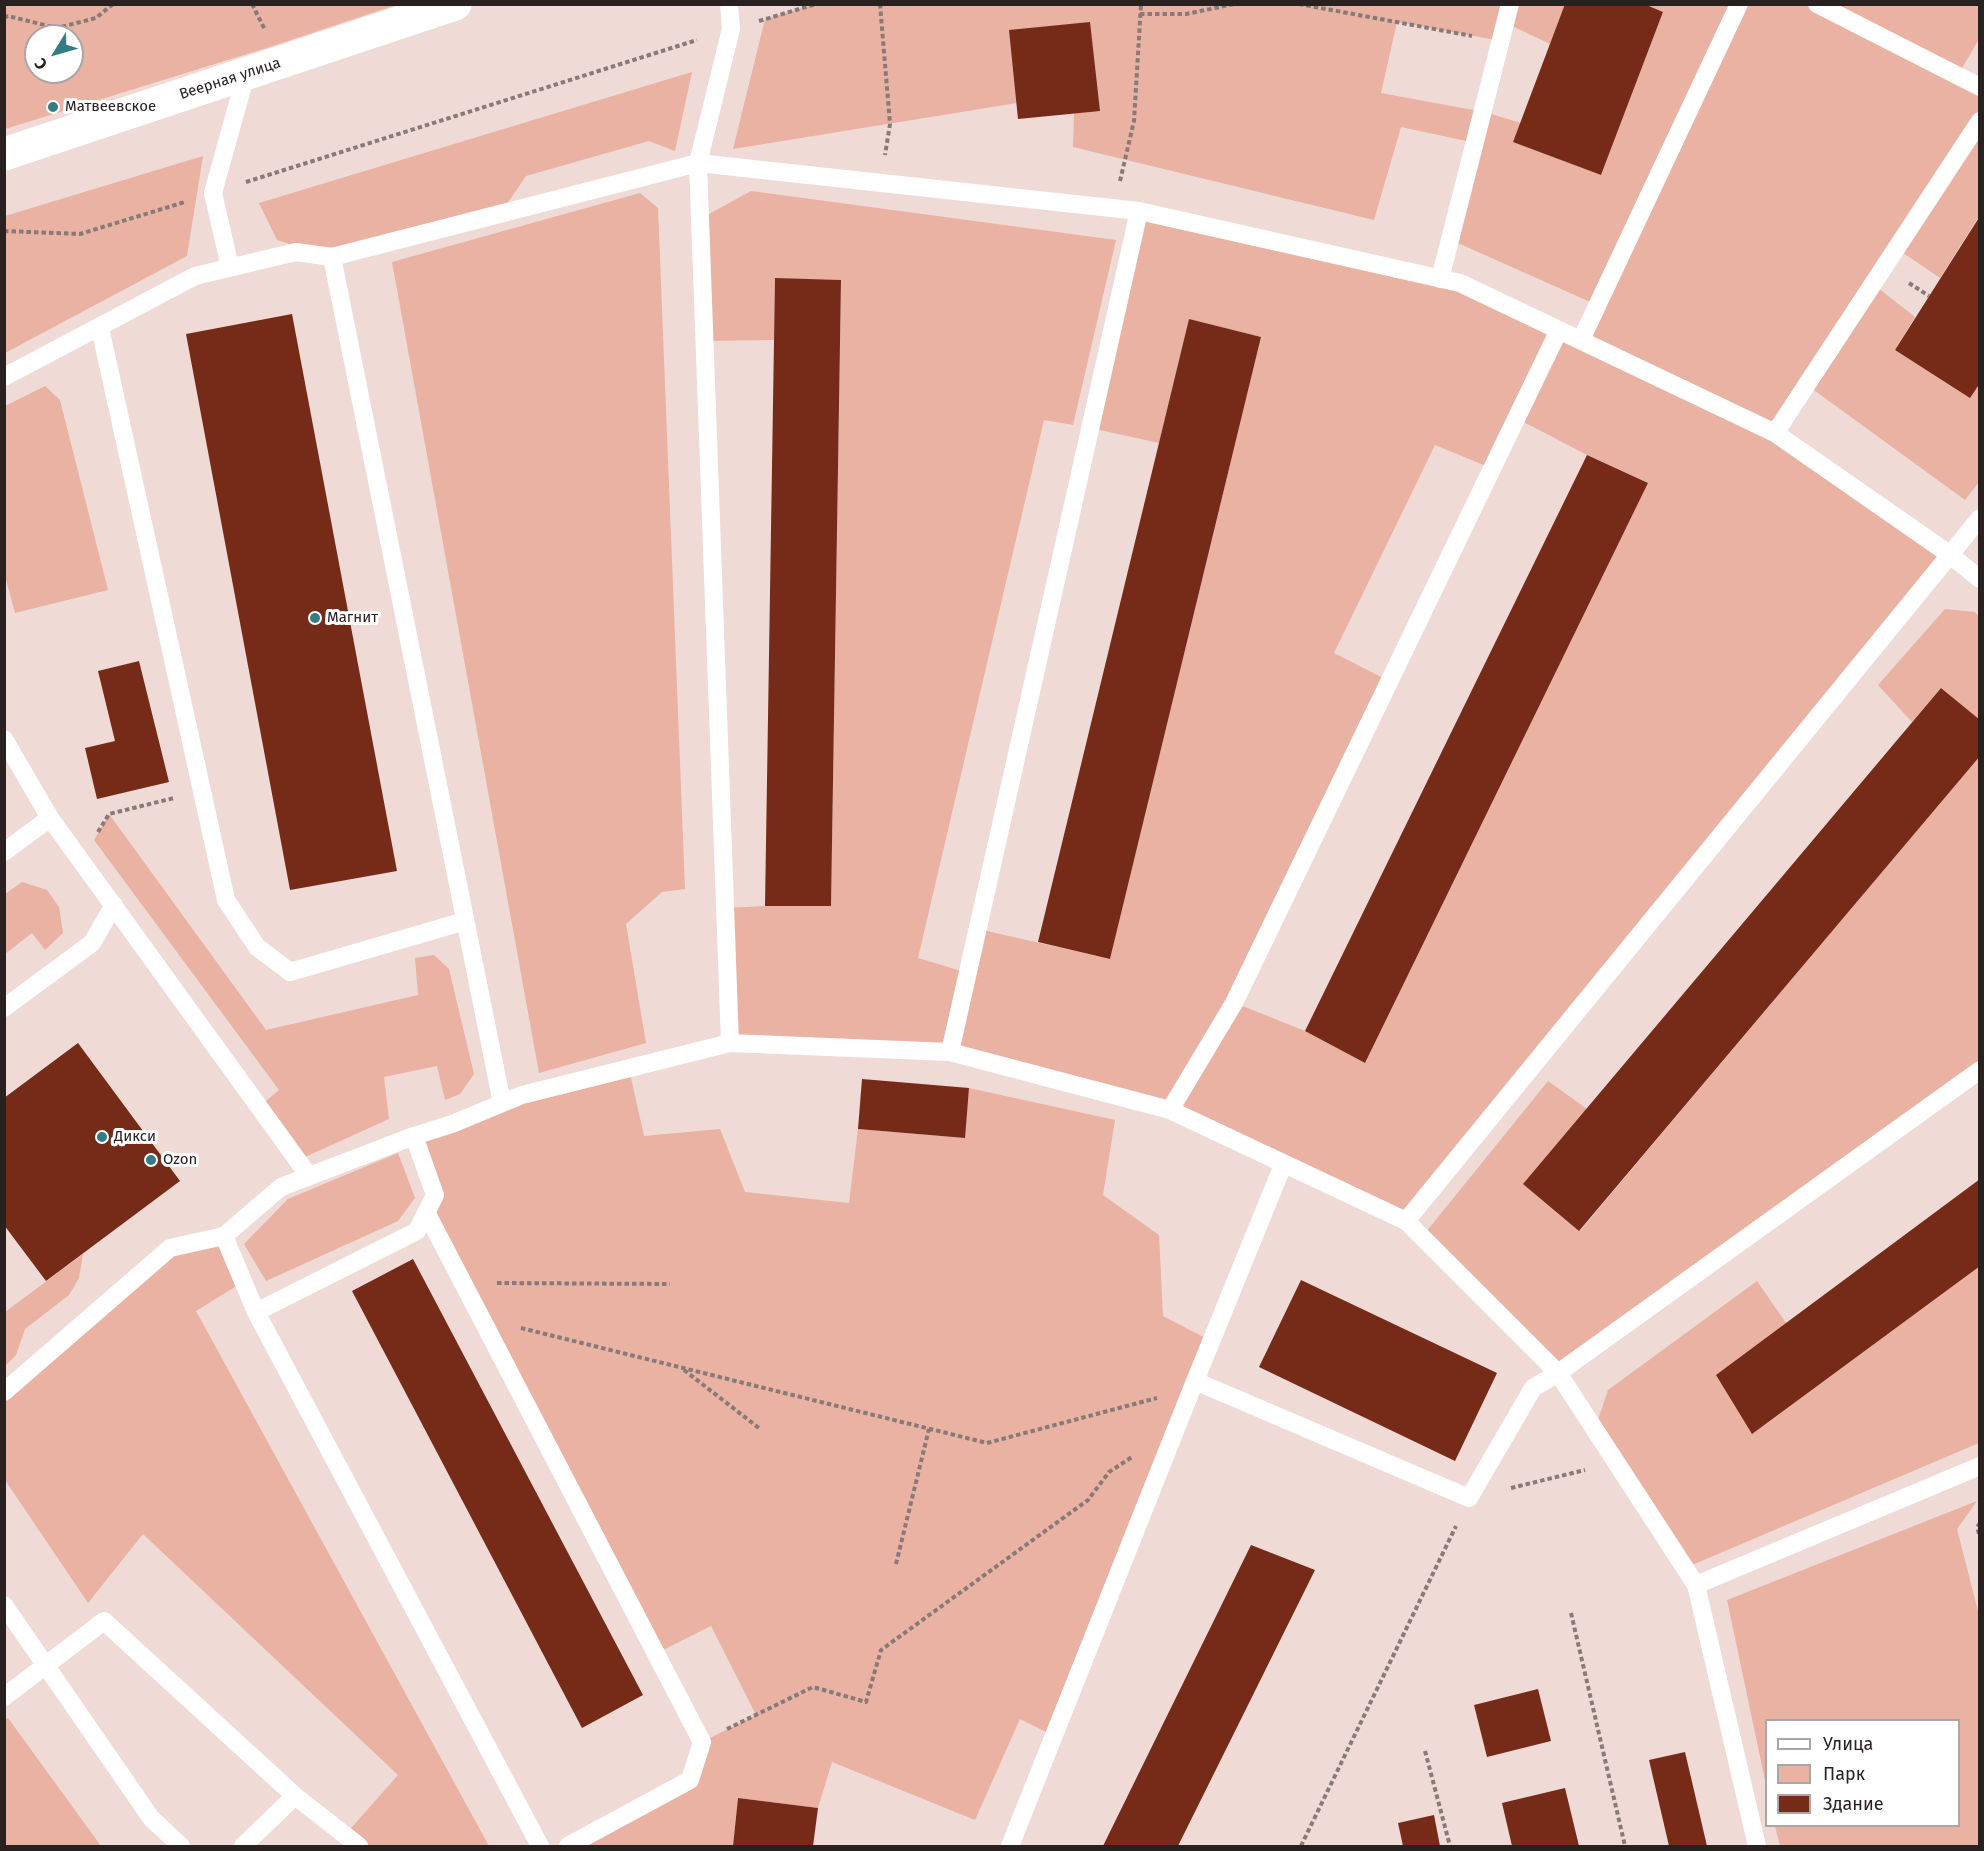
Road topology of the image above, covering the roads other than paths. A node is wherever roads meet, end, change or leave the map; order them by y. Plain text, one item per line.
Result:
1 (455, 4) edge
2 (729, 4) edge
3 (1510, 4) edge
4 (1739, 4) edge
5 (1816, 4) edge
6 (246, 74) junction
7 (1980, 87) edge
8 (1980, 121) edge
9 (4, 154) edge
10 (698, 163) junction
11 (1139, 211) junction
12 (332, 257) junction
13 (230, 267) junction
14 (1440, 279) junction
15 (99, 328) junction
16 (1559, 330) junction
17 (1581, 340) junction
18 (4, 377) edge
19 (1775, 432) junction
20 (1980, 518) edge
21 (1949, 554) junction
22 (1980, 579) edge
23 (4, 739) edge
24 (50, 818) junction
25 (4, 852) edge
26 (114, 905) junction
27 (465, 921) junction
28 (4, 1008) edge
29 (730, 1043) junction
30 (950, 1052) junction
31 (1980, 1070) edge
32 (501, 1103) junction
33 (1170, 1110) junction
34 (414, 1136) junction
35 (1283, 1165) junction
36 (309, 1176) junction
37 (426, 1212) junction
38 (1406, 1221) junction
39 (224, 1236) junction
40 (256, 1312) junction
41 (1558, 1373) junction
42 (1194, 1385) junction
43 (4, 1392) edge
44 (1980, 1466) edge
45 (1696, 1585) junction
46 (4, 1605) edge
47 (47, 1665) junction
48 (4, 1697) edge
49 (295, 1796) junction
50 (181, 1846) edge
51 (243, 1846) edge
52 (359, 1846) edge
53 (540, 1846) edge
54 (568, 1846) edge
55 (1010, 1846) edge
56 (1757, 1846) edge

1 - 6 street, Веерная улица
2 - 10 lane
3 - 14 lane
4 - 17 lane
5 - 7 lane
6 - 9 street, Веерная улица
6 - 13 lane
8 - 19 lane
10 - 11 lane
10 - 12 lane
10 - 29 lane
11 - 14 lane
11 - 30 lane
12 - 13 lane
12 - 27 lane
13 - 15 lane
14 - 16 lane
15 - 18 lane
15 - 27 lane
16 - 17 lane
16 - 33 lane
17 - 19 lane
19 - 21 lane
20 - 21 lane
21 - 22 lane
21 - 38 lane
23 - 24 lane
24 - 25 lane
24 - 26 lane
26 - 28 lane
26 - 36 lane
27 - 32 lane
29 - 30 lane
29 - 32 lane
30 - 33 lane
31 - 41 lane
32 - 34 lane
33 - 35 lane
34 - 36 lane
34 - 37 lane
35 - 38 lane
35 - 42 lane
36 - 39 lane
37 - 40 lane
37 - 54 lane
38 - 41 lane
39 - 40 lane
39 - 43 lane
40 - 53 lane
41 - 42 lane
41 - 45 lane
42 - 55 lane
44 - 45 lane
45 - 56 lane
46 - 47 lane
47 - 48 lane
47 - 49 lane
47 - 50 lane
49 - 51 lane
49 - 52 lane

